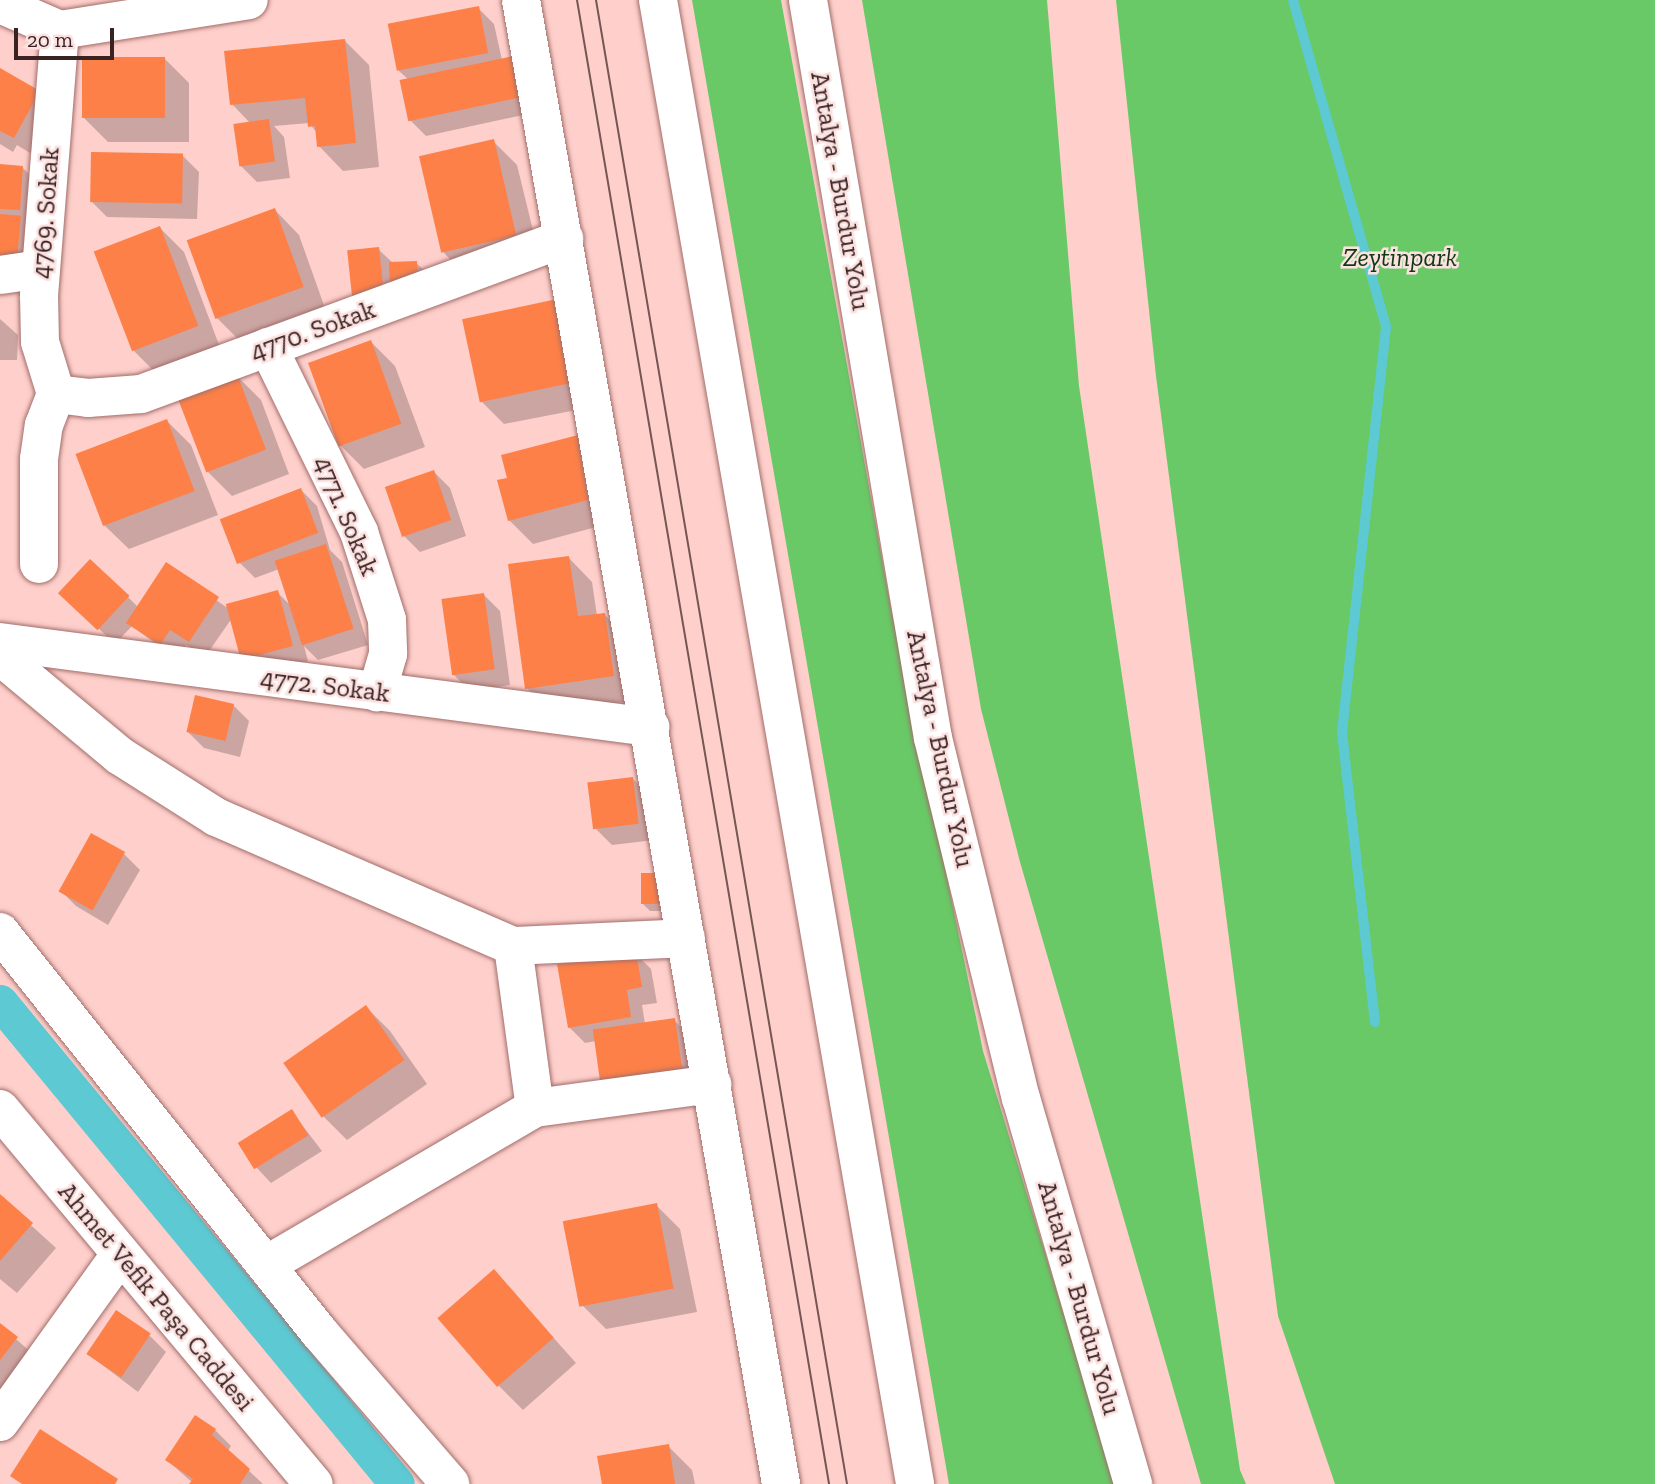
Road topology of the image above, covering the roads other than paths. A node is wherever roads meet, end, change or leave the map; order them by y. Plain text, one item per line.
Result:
1 (249, 0) edge
2 (521, 0) edge
3 (657, 0) edge
4 (808, 0) edge
5 (0, 4) edge
6 (60, 30) junction
7 (564, 238) junction
8 (41, 269) junction
9 (0, 275) edge
10 (268, 347) junction
11 (56, 394) junction
12 (39, 565) dead end
13 (0, 642) edge
14 (0, 656) edge
15 (377, 692) junction
16 (650, 727) junction
17 (0, 932) edge
18 (686, 938) junction
19 (513, 946) junction
20 (712, 1084) junction
21 (535, 1108) junction
22 (0, 1109) edge
23 (120, 1255) junction
24 (266, 1265) junction
25 (0, 1422) edge
26 (295, 1476) edge
27 (450, 1484) edge
28 (781, 1484) edge
29 (915, 1484) edge
30 (1133, 1484) edge

1 - 6 main road
2 - 7 main road
3 - 29 main road
4 - 30 main road, Antalya - Burdur Yolu
5 - 6 main road
6 - 8 main road, 4769. Sokak
7 - 10 main road, 4770. Sokak
7 - 16 main road
8 - 9 main road
8 - 11 main road, 4769. Sokak
10 - 11 main road, 4770. Sokak
10 - 15 main road, 4771. Sokak
11 - 12 main road
13 - 15 main road, 4772. Sokak
14 - 19 main road
15 - 16 main road, 4772. Sokak
16 - 18 main road
17 - 24 main road
18 - 19 main road
18 - 20 main road
19 - 21 main road
20 - 21 main road
20 - 28 main road
21 - 24 main road
22 - 23 main road, Ahmet Vefik Paşa Caddesi
23 - 25 main road
23 - 26 main road, Ahmet Vefik Paşa Caddesi
24 - 27 main road

